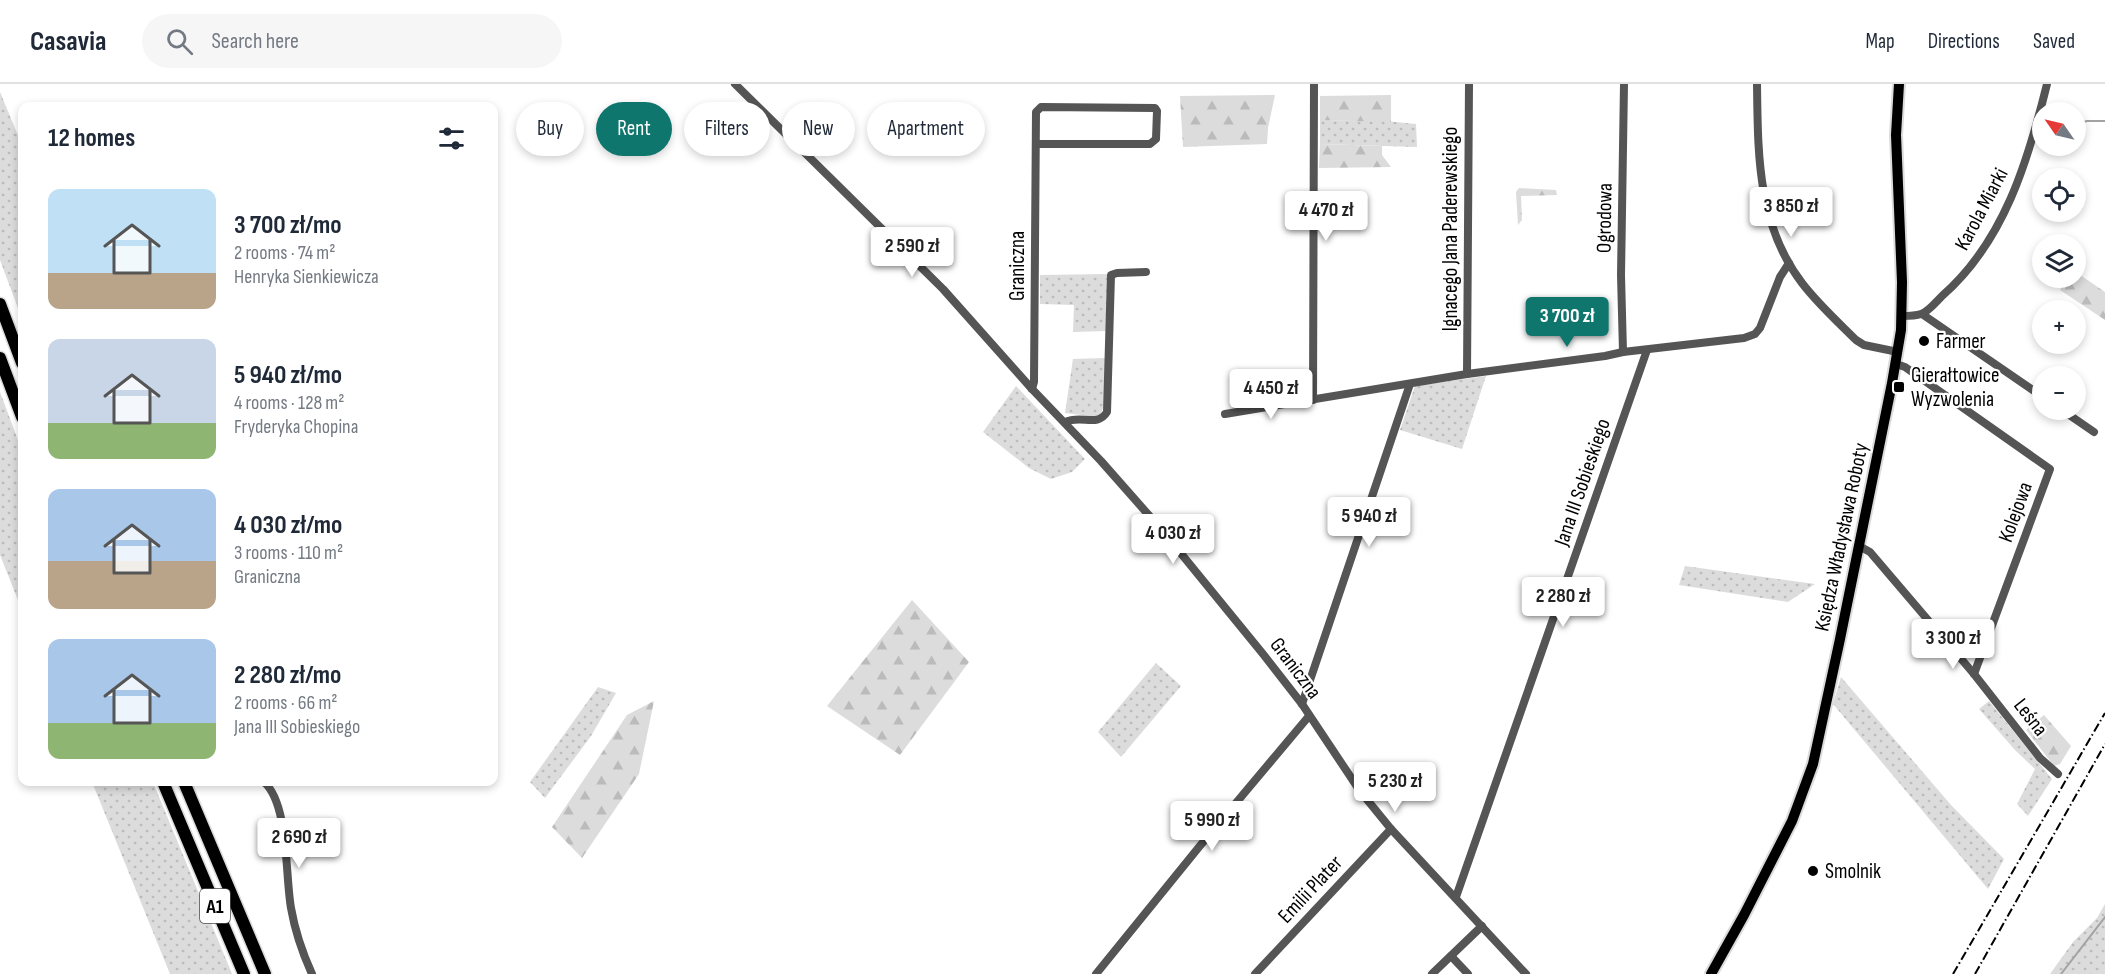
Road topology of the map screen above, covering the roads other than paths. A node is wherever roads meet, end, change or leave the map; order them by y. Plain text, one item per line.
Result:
1 (735, 84) edge
2 (1314, 84) edge
3 (1469, 84) edge
4 (1624, 84) edge
5 (1757, 84) edge
6 (1899, 84) edge
7 (2047, 84) edge
8 (1036, 144) junction
9 (1789, 263) junction
10 (1146, 272) dead end
11 (0, 304) edge
12 (1922, 314) junction
13 (1902, 316) junction
14 (1647, 350) junction
15 (18, 352) edge
16 (1623, 352) junction
17 (1898, 352) junction
18 (0, 358) edge
19 (1896, 364) junction
20 (1467, 374) junction
21 (1410, 384) junction
22 (1032, 388) junction
23 (2032, 389) edge
24 (1313, 400) junction
25 (18, 406) edge
26 (1225, 414) dead end
27 (2077, 420) edge
28 (1065, 422) junction
29 (2094, 432) dead end
30 (1859, 546) junction
31 (1974, 674) junction
32 (1302, 704) junction
33 (1309, 716) junction
34 (2058, 774) dead end
35 (165, 786) edge
36 (186, 786) edge
37 (267, 786) edge
38 (1391, 829) junction
39 (1456, 897) junction
40 (1482, 926) junction
41 (1450, 956) junction
42 (258, 958) junction
43 (244, 974) edge
44 (265, 974) edge
45 (271, 974) edge
46 (312, 974) edge
47 (1096, 974) edge
48 (1255, 974) edge
49 (1432, 974) edge
50 (1468, 974) edge
51 (1526, 974) edge
52 (1711, 974) edge

1 - 22 street, Graniczna
2 - 24 street
3 - 20 street, Ignacego Jana Paderewskiego
4 - 16 street, Ogrodowa
5 - 9 street
6 - 13 main road, Księdza Władysława Roboty
7 - 12 street, Karola Miarki
8 - 8 street, Graniczna
8 - 22 street, Graniczna
9 - 14 street
9 - 17 street
10 - 28 street
11 - 15 highway
12 - 13 street
12 - 23 street
13 - 17 main road, Księdza Władysława Roboty
14 - 16 street
14 - 39 street, Jana III Sobieskiego
16 - 20 street
17 - 19 main road, Księdza Władysława Roboty
18 - 25 highway
19 - 30 main road, Księdza Władysława Roboty
19 - 31 street, Kolejowa
20 - 21 street
21 - 24 street
21 - 32 street
22 - 28 street, Graniczna
24 - 26 street
27 - 29 street
28 - 32 street, Graniczna
30 - 31 street, Leśna
30 - 52 main road, Księdza Władysława Roboty
31 - 34 street, Leśna
32 - 33 street, Graniczna
33 - 38 street, Graniczna
33 - 47 street
35 - 43 highway, A1
36 - 42 highway, A1
37 - 46 street
38 - 39 street, Graniczna
38 - 48 street, Emilii Plater
39 - 40 street, Graniczna
40 - 41 street
40 - 51 street, Graniczna
41 - 49 street
41 - 50 street
42 - 44 highway, A1
42 - 45 highway

